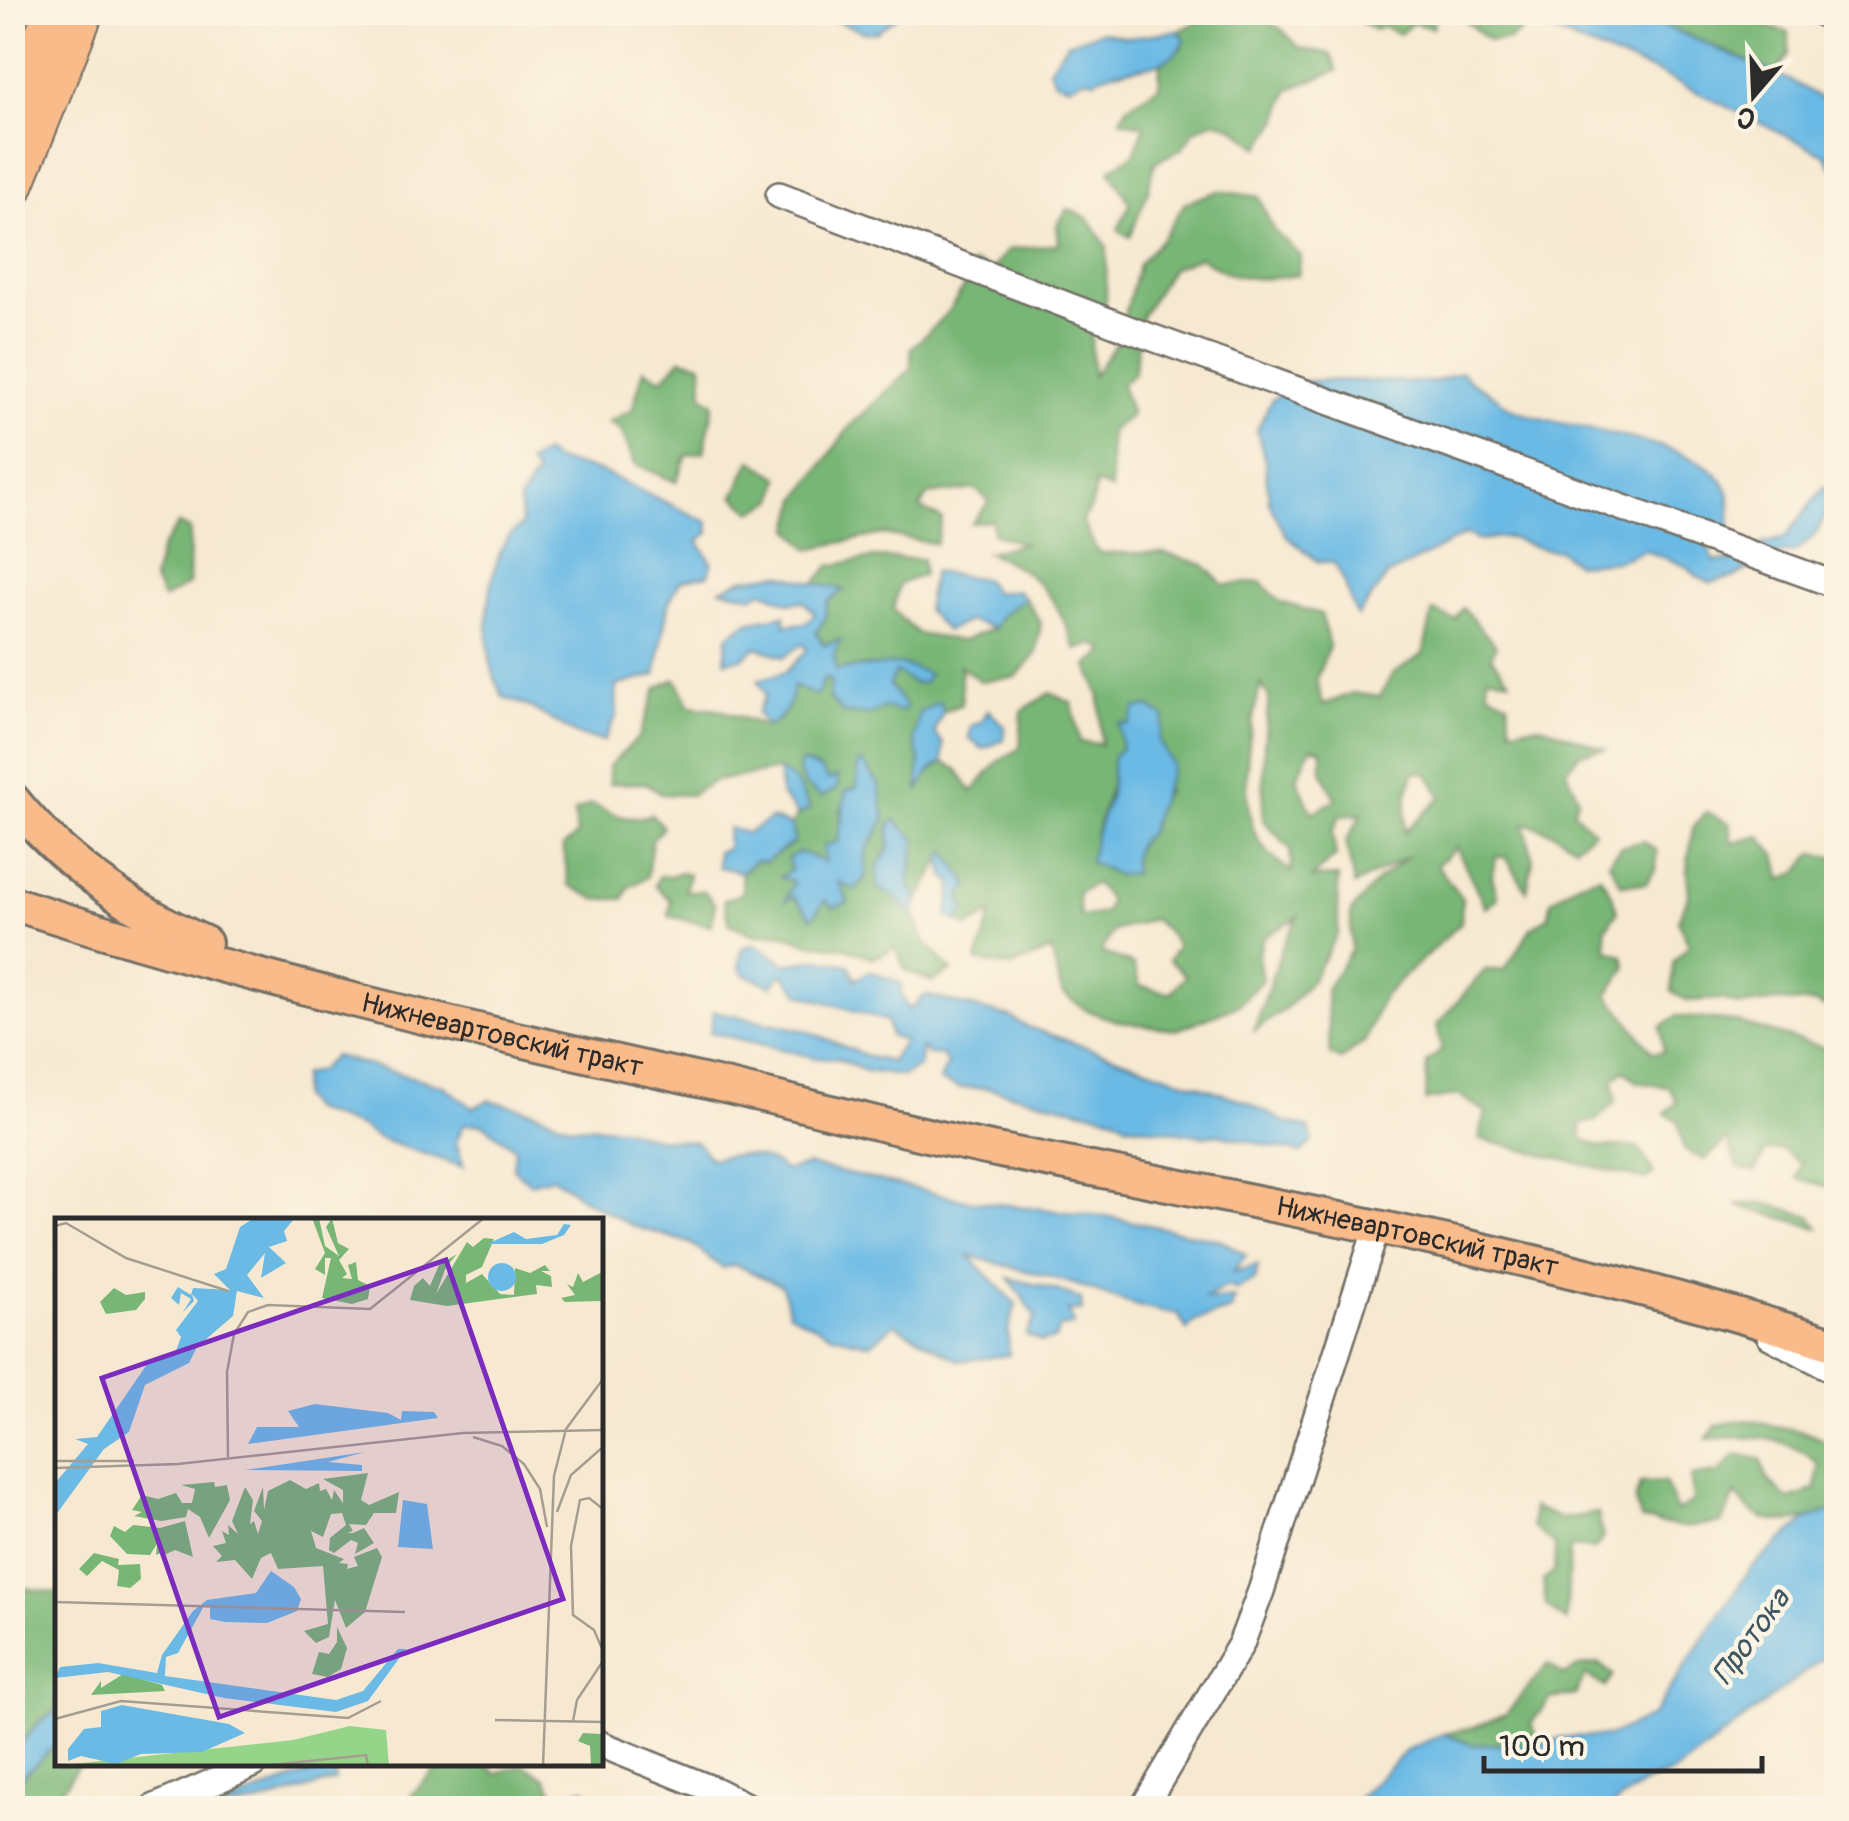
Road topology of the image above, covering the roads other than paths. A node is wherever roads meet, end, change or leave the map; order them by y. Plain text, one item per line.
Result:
1 (53, 12) edge
2 (84, 12) edge
3 (1820, 12) edge
4 (1836, 20) edge
5 (45, 76) junction
6 (12, 119) edge
7 (12, 130) edge
8 (12, 190) edge
9 (779, 195) dead end
10 (12, 210) edge
11 (1836, 585) edge
12 (12, 799) edge
13 (12, 903) edge
14 (12, 926) edge
15 (384, 1007) junction
16 (995, 1150) junction
17 (1377, 1227) junction
18 (1717, 1307) junction
19 (1836, 1345) edge
20 (1836, 1371) edge
21 (602, 1745) edge
22 (249, 1766) edge
23 (154, 1808) edge
24 (750, 1808) edge
25 (1143, 1808) edge

1 - 5 highway
2 - 5 highway
3 - 4 street
5 - 6 highway
5 - 7 highway
5 - 8 highway
5 - 10 main road
9 - 11 street
12 - 15 main road
13 - 15 main road, Нижневартовский тракт
14 - 16 main road, Нижневартовский тракт
15 - 16 main road, Нижневартовский тракт
16 - 17 main road, Нижневартовский тракт
17 - 18 main road, Нижневартовский тракт
17 - 25 street
18 - 19 main road, Нижневартовский тракт
18 - 20 street
21 - 24 street
22 - 23 street

